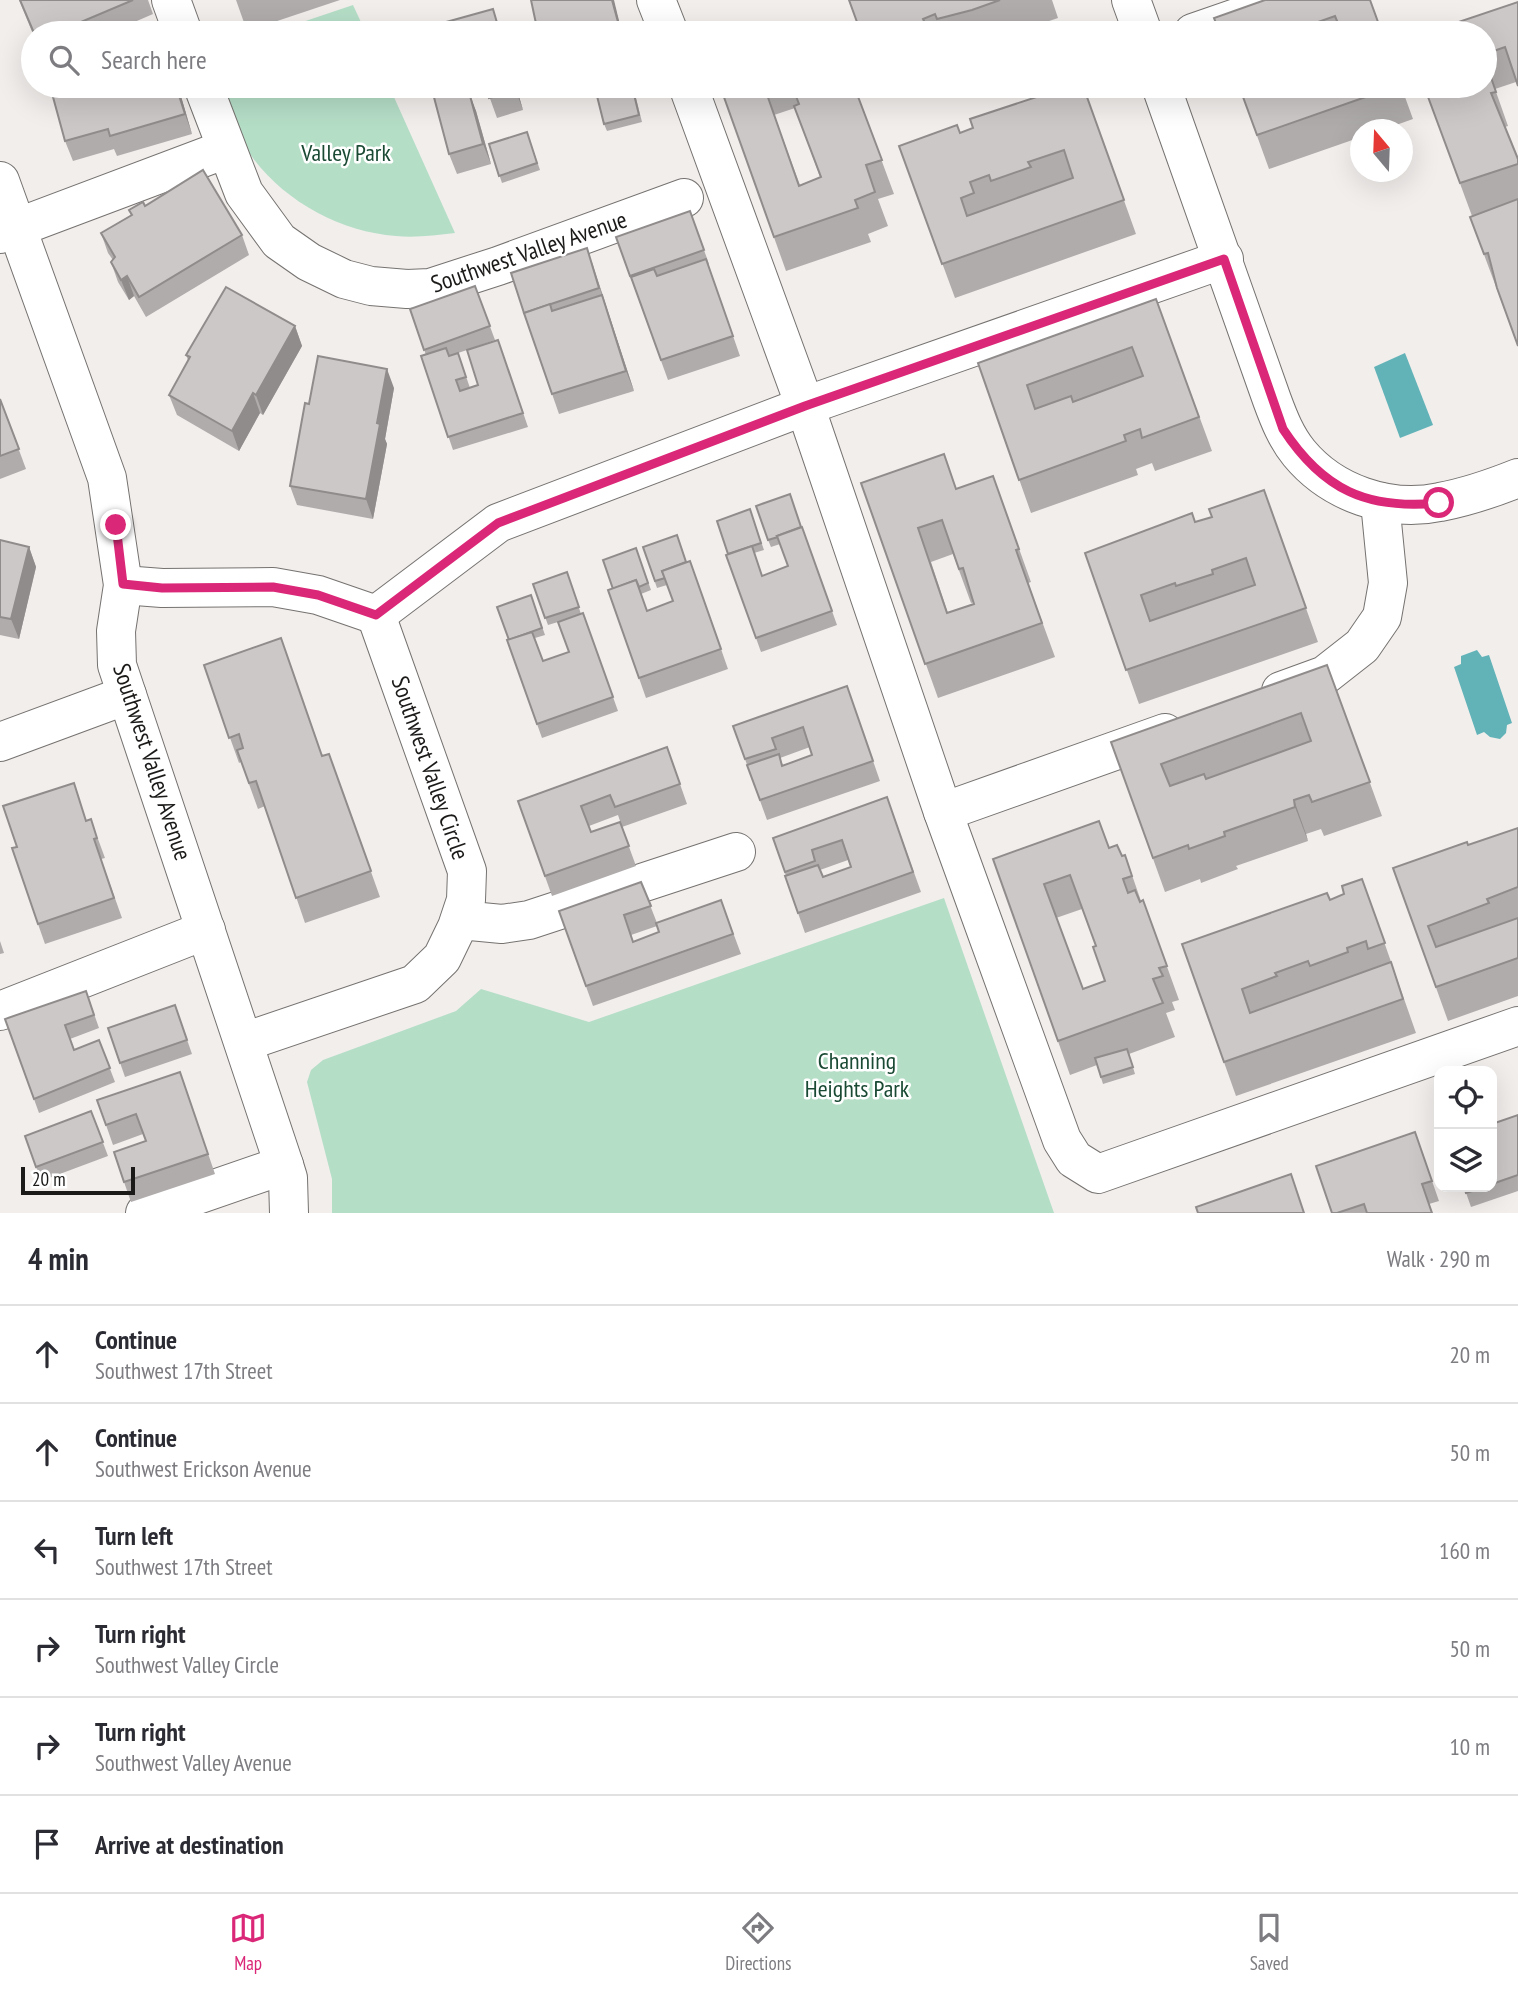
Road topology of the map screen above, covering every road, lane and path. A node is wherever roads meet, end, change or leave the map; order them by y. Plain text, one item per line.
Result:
1 (171, 0) edge
2 (656, 0) edge
3 (1131, 0) edge
4 (1288, 0) edge
5 (179, 21) edge
6 (664, 21) edge
7 (1139, 21) edge
8 (1228, 21) edge
9 (207, 98) edge
10 (692, 98) edge
11 (1165, 98) edge
12 (226, 149) junction
13 (0, 181) edge
14 (684, 198) dead end
15 (8, 231) edge
16 (1224, 259) junction
17 (805, 406) junction
18 (1518, 478) edge
19 (1366, 497) junction
20 (123, 584) junction
21 (376, 615) junction
22 (127, 695) junction
23 (1249, 703) edge
24 (1198, 721) edge
25 (0, 742) edge
26 (943, 813) junction
27 (736, 852) dead end
28 (460, 920) junction
29 (206, 930) junction
30 (0, 1011) edge
31 (1518, 1026) edge
32 (244, 1042) junction
33 (284, 1165) junction
34 (145, 1213) edge
35 (289, 1213) edge

1 - 5 street
2 - 6 street
3 - 7 street
4 - 8 street
9 - 12 street, Southwest Valley Avenue
10 - 17 street
11 - 16 street
12 - 14 street, Southwest Valley Avenue
12 - 15 street
13 - 15 street, Southwest Valley Avenue
15 - 20 street, Southwest Valley Avenue
16 - 17 street
16 - 19 street
17 - 21 street
17 - 26 street
18 - 19 street
19 - 23 street
20 - 21 street
20 - 22 street, Southwest Valley Avenue
21 - 28 street, Southwest Valley Circle
22 - 25 street
22 - 29 street, Southwest Valley Avenue
24 - 26 street
26 - 31 street
27 - 28 street
28 - 32 street, Southwest Valley Circle
29 - 30 street
29 - 32 street, Southwest Valley Avenue
32 - 33 street, Southwest Valley Avenue
33 - 34 street
33 - 35 street, Southwest Valley Avenue

